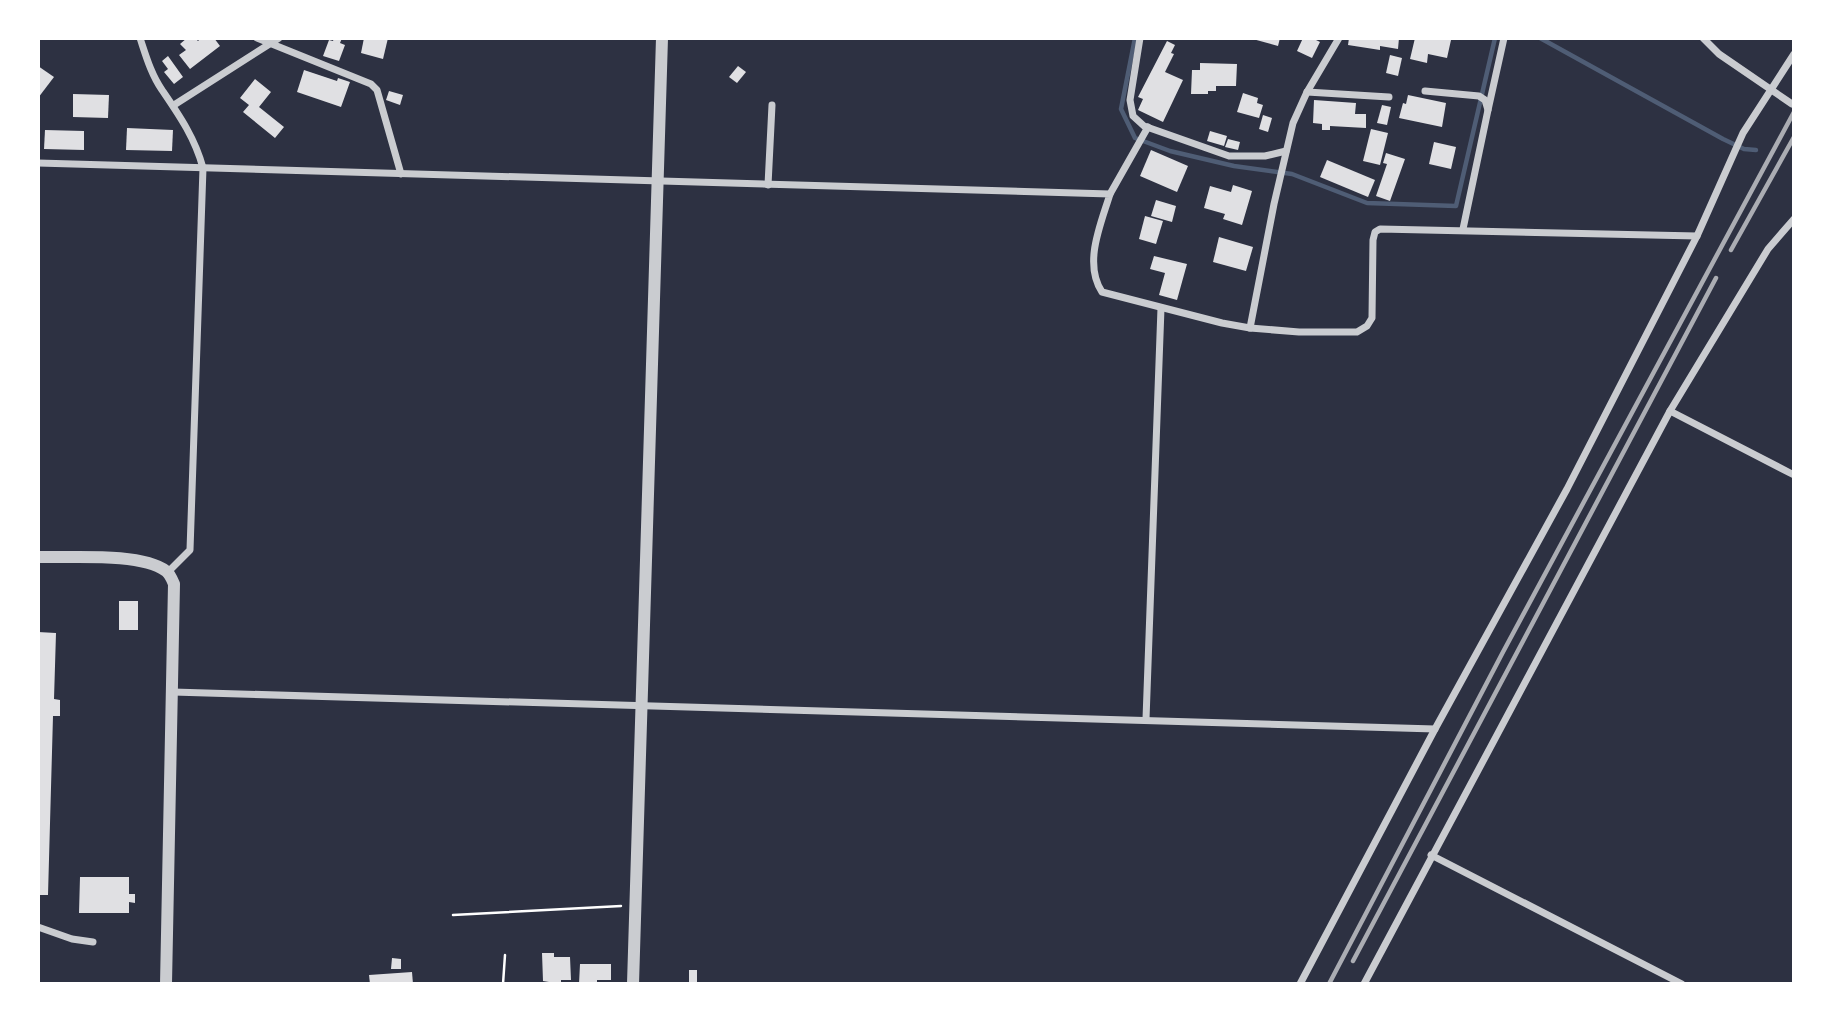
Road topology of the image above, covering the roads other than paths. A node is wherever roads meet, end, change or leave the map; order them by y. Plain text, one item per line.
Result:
1 (140, 38) edge
2 (257, 38) edge
3 (279, 38) edge
4 (662, 38) edge
5 (1140, 38) edge
6 (1339, 38) edge
7 (1504, 38) edge
8 (1703, 38) edge
9 (271, 45) junction
10 (1794, 54) edge
11 (1426, 91) dead end
12 (1772, 91) junction
13 (1307, 92) junction
14 (1389, 97) dead end
15 (1792, 104) edge
16 (772, 105) dead end
17 (174, 106) junction
18 (1488, 110) junction
19 (1148, 127) junction
20 (1286, 151) junction
21 (38, 163) edge
22 (203, 168) junction
23 (401, 174) junction
24 (658, 183) junction
25 (768, 185) junction
26 (1110, 194) junction
27 (1794, 219) edge
28 (1463, 229) junction
29 (1697, 236) junction
30 (1161, 308) junction
31 (1250, 328) junction
32 (1670, 411) junction
33 (1794, 475) edge
34 (38, 557) edge
35 (168, 572) junction
36 (173, 692) junction
37 (643, 706) junction
38 (1146, 719) junction
39 (1435, 729) junction
40 (1431, 855) junction
41 (38, 927) edge
42 (93, 942) dead end
43 (166, 984) edge
44 (633, 984) edge
45 (1300, 984) edge
46 (1364, 984) edge
47 (1682, 984) edge

1 - 17 street
2 - 9 street
3 - 9 street
4 - 24 street
5 - 19 street
6 - 13 street
7 - 18 street
8 - 12 street
9 - 17 street
9 - 23 street
10 - 12 street
11 - 18 street
12 - 15 street
12 - 29 street
13 - 14 street
13 - 20 street
16 - 25 street
17 - 22 street
18 - 28 street
19 - 20 street
19 - 26 street
20 - 31 street
21 - 22 street
22 - 23 street
22 - 35 street
23 - 24 street
24 - 25 street
24 - 37 street
25 - 26 street
26 - 30 street
27 - 32 street
28 - 29 street
28 - 31 street
29 - 39 street
30 - 31 street
30 - 38 street
32 - 33 street
32 - 40 street
34 - 35 street
35 - 36 street
36 - 37 street
36 - 43 street
37 - 38 street
37 - 44 street
38 - 39 street
39 - 45 street
40 - 46 street
40 - 47 street
41 - 42 street

